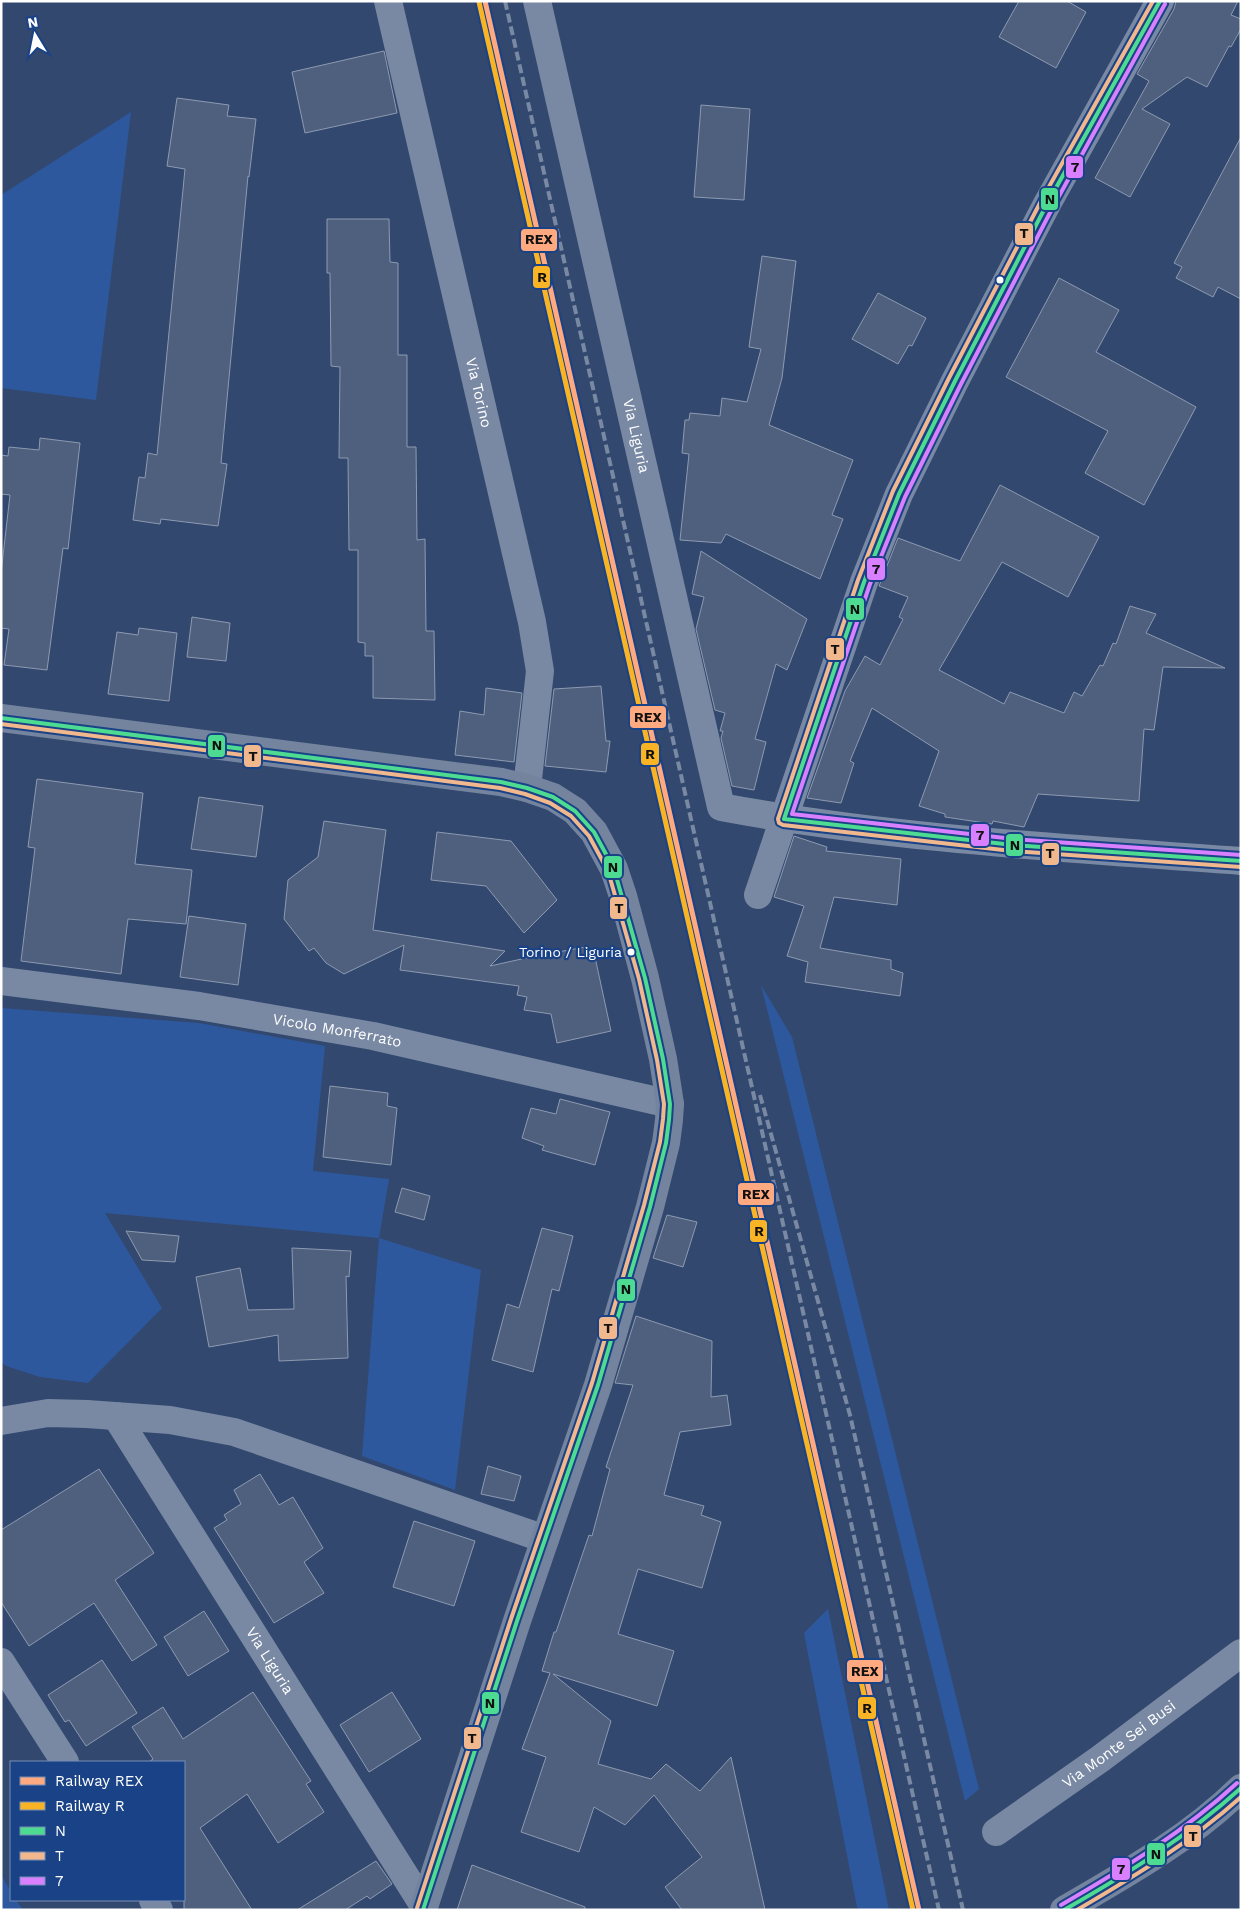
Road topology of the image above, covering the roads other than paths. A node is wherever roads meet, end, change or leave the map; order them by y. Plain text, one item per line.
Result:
1 (388, 1) edge
2 (537, 1) edge
3 (1160, 1) edge
4 (1, 718) edge
5 (527, 788) junction
6 (784, 819) junction
7 (1241, 861) edge
8 (758, 895) dead end
9 (1, 982) edge
10 (670, 1104) junction
11 (116, 1416) junction
12 (1, 1421) edge
13 (545, 1539) junction
14 (1241, 1653) edge
15 (1, 1662) edge
16 (64, 1761) edge
17 (1241, 1788) edge
18 (996, 1832) dead end
19 (423, 1908) edge
20 (1064, 1910) edge

1 - 5 street, Via Torino
2 - 6 street, Via Liguria
3 - 6 street
4 - 5 main road
5 - 10 main road
6 - 7 street
6 - 8 street
9 - 10 street, Vicolo Monferrato
10 - 13 main road, Via Liguria
11 - 12 street
11 - 13 street
11 - 19 street, Via Liguria
13 - 19 main road, Via Liguria
14 - 18 street, Via Monte Sei Busi
15 - 16 street
17 - 20 main road

